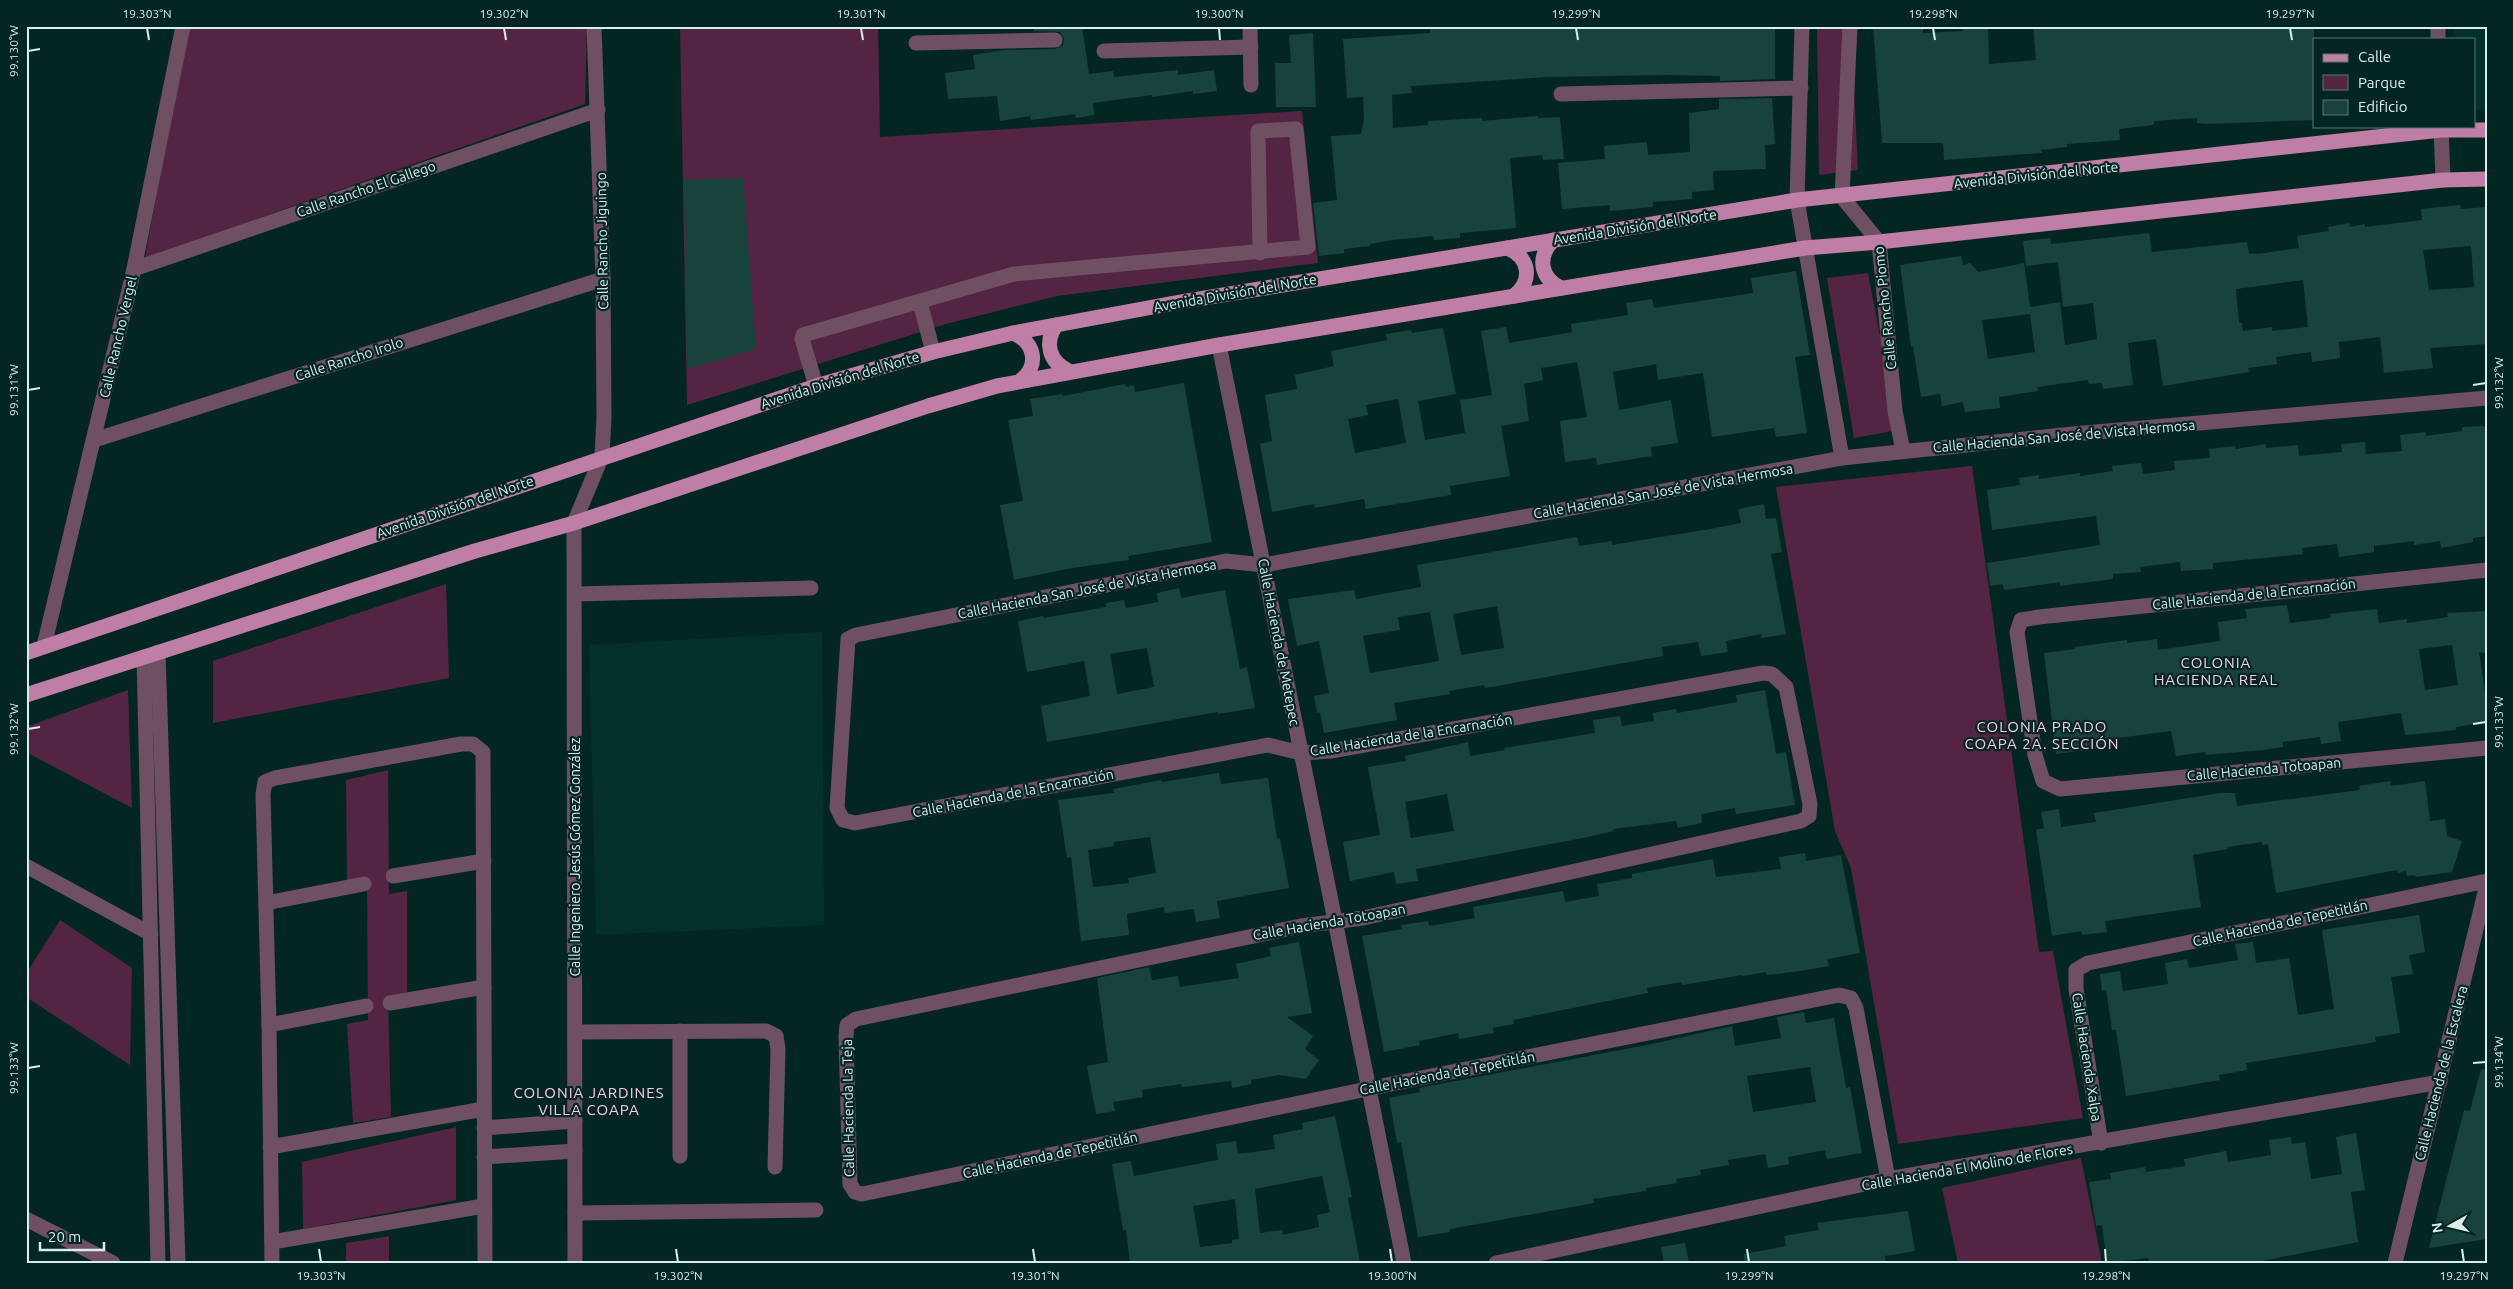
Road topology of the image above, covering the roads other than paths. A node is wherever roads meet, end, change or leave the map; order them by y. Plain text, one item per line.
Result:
1 (183, 26) edge
2 (594, 26) edge
3 (1250, 26) edge
4 (1802, 26) edge
5 (1850, 26) edge
6 (996, 34) edge
7 (1055, 40) dead end
8 (916, 43) dead end
9 (1251, 47) junction
10 (1104, 52) dead end
11 (1251, 85) dead end
12 (1801, 88) junction
13 (1561, 94) dead end
14 (598, 110) junction
15 (2441, 128) edge
16 (2487, 130) edge
17 (2487, 179) edge
18 (2443, 180) junction
19 (1842, 197) junction
20 (1797, 200) junction
21 (1553, 240) junction
22 (1879, 242) junction
23 (1507, 248) junction
24 (1805, 248) junction
25 (1260, 253) junction
26 (134, 269) junction
27 (603, 279) junction
28 (1561, 288) junction
29 (1514, 296) junction
30 (920, 302) junction
31 (1056, 325) junction
32 (1013, 333) junction
33 (1219, 345) junction
34 (933, 352) junction
35 (1069, 371) junction
36 (1020, 381) junction
37 (816, 386) junction
38 (2487, 398) edge
39 (94, 440) junction
40 (1903, 451) junction
41 (602, 456) junction
42 (1842, 458) junction
43 (574, 523) junction
44 (1264, 564) junction
45 (2487, 570) edge
46 (811, 588) dead end
47 (575, 594) junction
48 (44, 646) junction
49 (26, 652) edge
50 (151, 655) junction
51 (26, 695) edge
52 (2487, 748) edge
53 (1300, 753) junction
54 (2044, 780) joint
55 (844, 820) joint
56 (1801, 822) joint
57 (484, 861) junction
58 (28, 867) dead end
59 (393, 876) dead end
60 (2487, 882) edge
61 (364, 884) dead end
62 (266, 903) junction
63 (1335, 922) junction
64 (151, 934) junction
65 (2076, 970) joint
66 (484, 987) junction
67 (390, 1003) dead end
68 (366, 1006) dead end
69 (856, 1019) joint
70 (269, 1025) junction
71 (575, 1032) junction
72 (680, 1032) junction
73 (2440, 1082) junction
74 (1370, 1088) junction
75 (484, 1109) junction
76 (575, 1121) junction
77 (484, 1128) junction
78 (2101, 1144) junction
79 (270, 1147) junction
80 (575, 1151) junction
81 (680, 1156) dead end
82 (484, 1157) junction
83 (775, 1167) dead end
84 (1888, 1180) junction
85 (862, 1194) joint
86 (484, 1206) junction
87 (816, 1210) dead end
88 (575, 1214) junction
89 (26, 1219) edge
90 (272, 1242) junction
91 (113, 1263) edge
92 (158, 1263) edge
93 (178, 1263) edge
94 (272, 1263) edge
95 (485, 1263) edge
96 (575, 1263) edge
97 (1404, 1263) edge
98 (1496, 1263) edge
99 (2395, 1263) edge

1 - 26 street, Calle Rancho Vergel
2 - 14 street, Calle Rancho Jiguingo
3 - 9 street
4 - 12 street
5 - 19 street
6 - 7 street
6 - 8 street
9 - 10 street
9 - 11 street
12 - 13 street
12 - 20 street
14 - 26 street, Calle Rancho El Gallego
14 - 27 street, Calle Rancho Jiguingo
15 - 16 main road, Avenida División del Norte
15 - 18 street
15 - 19 main road, Avenida División del Norte
17 - 18 main road
18 - 22 main road
19 - 20 main road, Avenida División del Norte
19 - 22 street, Calle Rancho Piomo
20 - 21 main road, Avenida División del Norte
20 - 24 street
21 - 23 main road, Avenida División del Norte
21 - 28 main road
22 - 24 main road
22 - 40 street, Calle Rancho Piomo
23 - 29 main road
23 - 31 main road, Avenida División del Norte
24 - 28 main road
24 - 42 street
25 - 25 street
25 - 30 street
26 - 39 street, Calle Rancho Vergel
27 - 39 street, Calle Rancho Irolo
27 - 41 street, Calle Rancho Jiguingo
28 - 29 main road
29 - 33 main road
30 - 34 street
30 - 37 street
31 - 32 main road, Avenida División del Norte
31 - 35 main road
32 - 34 main road, Avenida División del Norte
32 - 36 main road
33 - 35 main road
33 - 44 street, Calle Hacienda de Metepec
34 - 37 main road, Avenida División del Norte
35 - 36 main road
36 - 43 main road
37 - 41 main road, Avenida División del Norte
38 - 40 street, Calle Hacienda San José de Vista Hermosa
39 - 48 street, Calle Rancho Vergel
40 - 42 street, Calle Hacienda San José de Vista Hermosa
41 - 43 street, Calle Ingeniero Jesús Gómez González
41 - 48 main road, Avenida División del Norte
42 - 44 street, Calle Hacienda San José de Vista Hermosa
43 - 47 street, Calle Ingeniero Jesús Gómez González
43 - 50 main road
44 - 53 street, Calle Hacienda de Metepec
44 - 55 street, Calle Hacienda San José de Vista Hermosa
45 - 54 street, Calle Hacienda de la Encarnación
46 - 47 street
47 - 71 street, Calle Ingeniero Jesús Gómez González
48 - 49 main road, Avenida División del Norte
50 - 51 main road
50 - 64 street
50 - 93 street
52 - 54 street, Calle Hacienda Totoapan
53 - 55 street, Calle Hacienda de la Encarnación
53 - 56 street, Calle Hacienda de la Encarnación
53 - 63 street, Calle Hacienda de Metepec
56 - 63 street, Calle Hacienda Totoapan
57 - 59 street
57 - 62 street
57 - 66 street
58 - 64 street
60 - 65 street, Calle Hacienda de Tepetitlán
60 - 73 street, Calle Hacienda de la Escalera
61 - 62 street
62 - 70 street
63 - 69 street, Calle Hacienda Totoapan
63 - 74 street, Calle Hacienda de Metepec
64 - 92 street
65 - 78 street, Calle Hacienda Xalpa
66 - 67 street
66 - 75 street
68 - 70 street
69 - 85 street, Calle Hacienda La Teja
70 - 79 street
71 - 72 street
71 - 76 street, Calle Ingeniero Jesús Gómez González
72 - 81 street
72 - 83 street
73 - 78 street, Calle Hacienda El Molino de Flores
73 - 99 street, Calle Hacienda de la Escalera
74 - 84 street, Calle Hacienda de Tepetitlán
74 - 85 street, Calle Hacienda de Tepetitlán
74 - 97 street, Calle Hacienda de Metepec
75 - 77 street
75 - 79 street
76 - 77 street
76 - 80 street, Calle Ingeniero Jesús Gómez González
77 - 82 street
78 - 84 street, Calle Hacienda El Molino de Flores
79 - 90 street
80 - 82 street
80 - 88 street, Calle Ingeniero Jesús Gómez González
82 - 86 street
84 - 98 street, Calle Hacienda El Molino de Flores
86 - 90 street
86 - 95 street
87 - 88 street
88 - 96 street, Calle Ingeniero Jesús Gómez González
89 - 91 street
90 - 94 street

